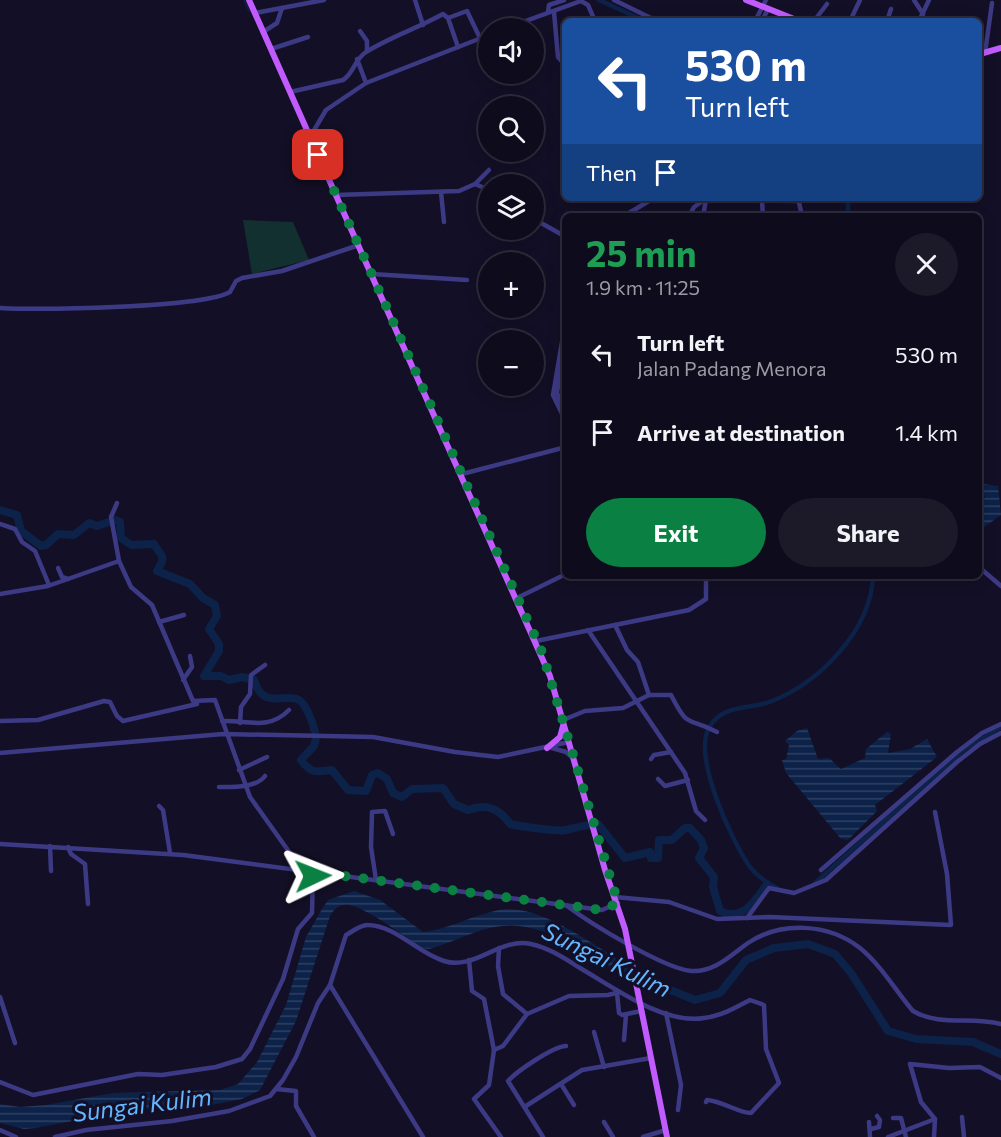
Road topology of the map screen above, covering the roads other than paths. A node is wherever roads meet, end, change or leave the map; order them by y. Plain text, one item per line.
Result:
1 (249, 0) edge
2 (324, 0) edge
3 (415, 0) edge
4 (564, 0) edge
5 (614, 0) edge
6 (746, 0) edge
7 (860, 0) edge
8 (914, 0) edge
9 (929, 0) edge
10 (992, 3) dead end
11 (826, 4) dead end
12 (282, 8) junction
13 (764, 8) edge
14 (891, 9) dead end
15 (550, 12) junction
16 (255, 13) junction
17 (923, 14) junction
18 (448, 18) junction
19 (534, 18) edge
20 (594, 18) edge
21 (651, 18) edge
22 (791, 18) edge
23 (816, 18) edge
24 (851, 18) edge
25 (887, 18) edge
26 (921, 18) edge
27 (423, 25) junction
28 (360, 31) dead end
29 (263, 32) junction
30 (478, 34) edge
31 (308, 37) dead end
32 (478, 39) edge
33 (458, 47) junction
34 (1001, 48) edge
35 (271, 49) junction
36 (367, 51) junction
37 (982, 53) edge
38 (357, 59) junction
39 (562, 62) edge
40 (366, 83) junction
41 (290, 92) junction
42 (310, 137) junction
43 (489, 170) dead end
44 (475, 184) junction
45 (478, 185) edge
46 (441, 192) junction
47 (336, 195) junction
48 (649, 201) edge
49 (704, 201) edge
50 (762, 201) edge
51 (629, 213) edge
52 (691, 213) edge
53 (763, 213) edge
54 (444, 222) dead end
55 (544, 225) edge
56 (562, 235) edge
57 (359, 245) junction
58 (372, 274) junction
59 (467, 280) dead end
60 (0, 308) edge
61 (562, 342) edge
62 (562, 364) edge
63 (562, 405) edge
64 (562, 414) edge
65 (562, 448) edge
66 (462, 474) junction
67 (117, 503) dead end
68 (0, 525) edge
69 (119, 561) junction
70 (58, 568) dead end
71 (982, 570) edge
72 (562, 576) edge
73 (68, 579) junction
74 (706, 579) edge
75 (49, 585) junction
76 (1001, 586) edge
77 (0, 594) edge
78 (517, 598) junction
79 (184, 615) dead end
80 (159, 622) junction
81 (615, 625) junction
82 (588, 630) junction
83 (537, 641) junction
84 (190, 656) dead end
85 (265, 665) dead end
86 (183, 680) junction
87 (649, 695) junction
88 (215, 700) junction
89 (636, 701) junction
90 (288, 710) dead end
91 (563, 720) junction
92 (222, 721) junction
93 (0, 722) edge
94 (240, 723) junction
95 (1001, 724) edge
96 (717, 732) dead end
97 (1001, 733) edge
98 (226, 734) junction
99 (569, 742) junction
100 (547, 748) junction
101 (670, 752) junction
102 (0, 753) edge
103 (267, 757) dead end
104 (573, 758) junction
105 (651, 759) dead end
106 (239, 770) junction
107 (265, 776) dead end
108 (658, 779) dead end
109 (688, 780) junction
110 (245, 786) junction
111 (219, 788) dead end
112 (159, 806) dead end
113 (935, 812) dead end
114 (705, 820) dead end
115 (393, 834) dead end
116 (0, 844) edge
117 (50, 846) junction
118 (68, 847) junction
119 (170, 854) junction
120 (302, 870) junction
121 (821, 870) dead end
122 (51, 871) dead end
123 (314, 872) junction
124 (376, 880) junction
125 (616, 900) junction
126 (88, 904) dead end
127 (565, 904) junction
128 (747, 918) junction
129 (628, 947) junction
130 (499, 948) junction
131 (470, 960) junction
132 (330, 985) junction
133 (619, 992) junction
134 (0, 998) edge
135 (639, 1003) junction
136 (641, 1011) junction
137 (666, 1013) junction
138 (527, 1014) junction
139 (626, 1015) junction
140 (1001, 1024) edge
141 (594, 1032) dead end
142 (624, 1040) dead end
143 (15, 1042) dead end
144 (566, 1046) dead end
145 (494, 1050) junction
146 (651, 1058) junction
147 (604, 1068) junction
148 (1001, 1078) edge
149 (0, 1082) edge
150 (561, 1084) junction
151 (276, 1089) junction
152 (706, 1102) dead end
153 (574, 1105) dead end
154 (526, 1106) junction
155 (678, 1110) dead end
156 (877, 1116) dead end
157 (962, 1117) dead end
158 (893, 1118) dead end
159 (935, 1119) junction
160 (604, 1122) dead end
161 (869, 1122) dead end
162 (871, 1129) junction
163 (0, 1130) edge
164 (904, 1130) junction
165 (666, 1134) edge
166 (16, 1137) edge
167 (56, 1137) edge
168 (314, 1137) edge
169 (423, 1137) edge
170 (501, 1137) edge
171 (543, 1137) edge
172 (613, 1137) edge
173 (643, 1137) edge
174 (870, 1137) edge
175 (888, 1137) edge
176 (906, 1137) edge
177 (934, 1137) edge
178 (964, 1137) edge

1 - 16 main road
2 - 12 street
3 - 27 street
4 - 15 street
5 - 21 street
6 - 13 main road
7 - 24 street
8 - 17 street
9 - 17 street
10 - 37 street
11 - 23 street
12 - 16 street
12 - 29 street
13 - 22 main road
14 - 25 street
15 - 19 street
15 - 20 street
15 - 39 street
16 - 29 main road
17 - 26 street
18 - 27 street
18 - 30 street
18 - 33 street
27 - 36 street
28 - 36 street
29 - 35 main road
31 - 35 street
32 - 33 street
33 - 40 street
34 - 37 main road
35 - 41 main road
36 - 38 street
38 - 40 street
38 - 41 street
40 - 42 street
41 - 42 main road
42 - 47 main road
43 - 44 street
44 - 45 street
44 - 46 street
46 - 47 street
46 - 54 street
47 - 57 main road
48 - 51 street
49 - 52 street
50 - 53 street
55 - 56 street
57 - 58 main road
57 - 60 street
58 - 59 street
58 - 66 main road
61 - 64 street
62 - 63 street
65 - 66 street
66 - 78 main road
67 - 69 street
68 - 75 street
69 - 73 street
69 - 80 street
70 - 73 street
71 - 76 street
72 - 78 street
73 - 75 street
74 - 81 street
75 - 77 street
78 - 83 main road
79 - 80 street
80 - 86 street
81 - 82 street
81 - 87 street
82 - 83 street
82 - 89 street
83 - 91 main road
84 - 86 street
85 - 94 street
86 - 88 street
87 - 89 street
87 - 96 street
88 - 92 street
88 - 93 street
89 - 91 street
89 - 101 street
90 - 94 street
91 - 99 main road
91 - 100 main road
92 - 94 street
92 - 98 street
95 - 121 street
97 - 128 street
98 - 100 street
98 - 102 street
98 - 106 street
99 - 100 street
99 - 104 main road
100 - 104 street
101 - 105 street
101 - 109 street
103 - 106 street
104 - 125 main road
106 - 110 street
107 - 110 street
108 - 109 street
109 - 114 street
110 - 111 street
110 - 120 street
112 - 119 street
113 - 128 street
115 - 124 street
116 - 117 street
117 - 118 street
117 - 122 street
118 - 119 street
118 - 126 street
119 - 120 street
120 - 123 street
123 - 124 street
123 - 149 street
124 - 127 street
125 - 127 street
125 - 128 street
125 - 129 main road
127 - 129 street
129 - 135 main road
129 - 140 street
130 - 131 street
130 - 133 street
130 - 138 street
131 - 132 street
131 - 145 street
132 - 151 street
132 - 169 street
133 - 135 street
133 - 138 street
133 - 139 street
134 - 143 street
135 - 136 main road
135 - 137 street
136 - 139 street
136 - 146 main road
137 - 152 street
137 - 155 street
138 - 145 street
139 - 142 street
141 - 147 street
144 - 154 street
145 - 170 street
146 - 147 street
146 - 165 main road
147 - 150 street
148 - 159 street
150 - 153 street
150 - 154 street
151 - 167 street
151 - 168 street
154 - 171 street
156 - 162 street
157 - 178 street
158 - 164 street
159 - 164 street
159 - 177 street
160 - 172 street
161 - 162 street
162 - 174 street
163 - 166 street
164 - 175 street
164 - 176 street
165 - 173 street

